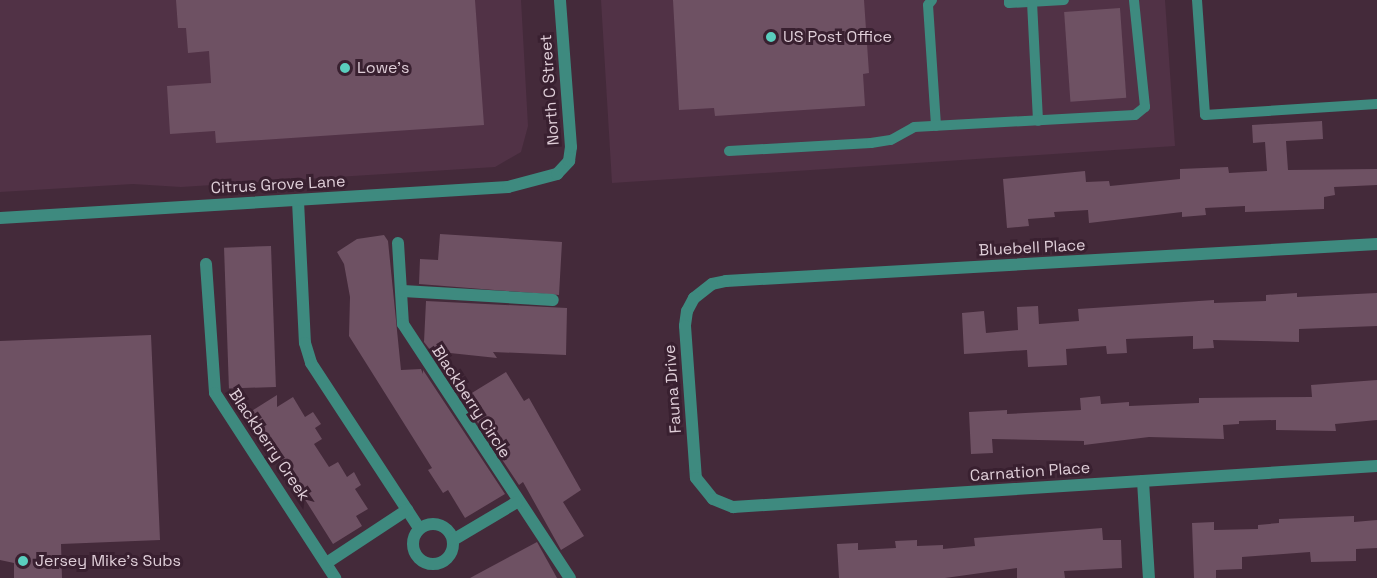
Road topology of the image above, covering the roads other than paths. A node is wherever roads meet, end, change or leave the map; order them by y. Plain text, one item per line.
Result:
1 (560, 0) edge
2 (1064, 0) edge
3 (1134, 0) edge
4 (1197, 0) edge
5 (927, 2) edge
6 (1009, 2) edge
7 (1032, 2) junction
8 (1377, 104) edge
9 (1038, 121) junction
10 (936, 126) junction
11 (729, 151) dead end
12 (557, 174) joint
13 (298, 201) junction
14 (0, 218) edge
15 (398, 243) dead end
16 (1377, 244) edge
17 (206, 264) dead end
18 (403, 291) junction
19 (694, 298) joint
20 (553, 300) dead end
21 (1377, 466) edge
22 (696, 478) joint
23 (1143, 481) junction
24 (517, 502) junction
25 (407, 510) junction
26 (419, 528) junction
27 (453, 540) junction
28 (328, 562) junction
29 (335, 578) edge
30 (570, 578) edge
31 (1149, 578) edge

1 - 12 street, North C Street
2 - 7 lane
3 - 9 lane
4 - 8 lane
5 - 10 lane
6 - 7 lane
7 - 9 lane
9 - 10 lane
10 - 11 lane
12 - 13 street, Citrus Grove Lane
13 - 14 street, Citrus Grove Lane
13 - 25 street
15 - 18 street, Blackberry Circle
16 - 19 street, Bluebell Place
17 - 28 street, Blackberry Creek
18 - 20 street
18 - 24 street, Blackberry Circle
19 - 22 street, Fauna Drive
21 - 23 street, Carnation Place
22 - 23 street, Carnation Place
23 - 31 street
24 - 27 street
24 - 30 street
25 - 26 street
25 - 28 street
26 - 27 street
26 - 27 street
28 - 29 street, Blackberry Creek

